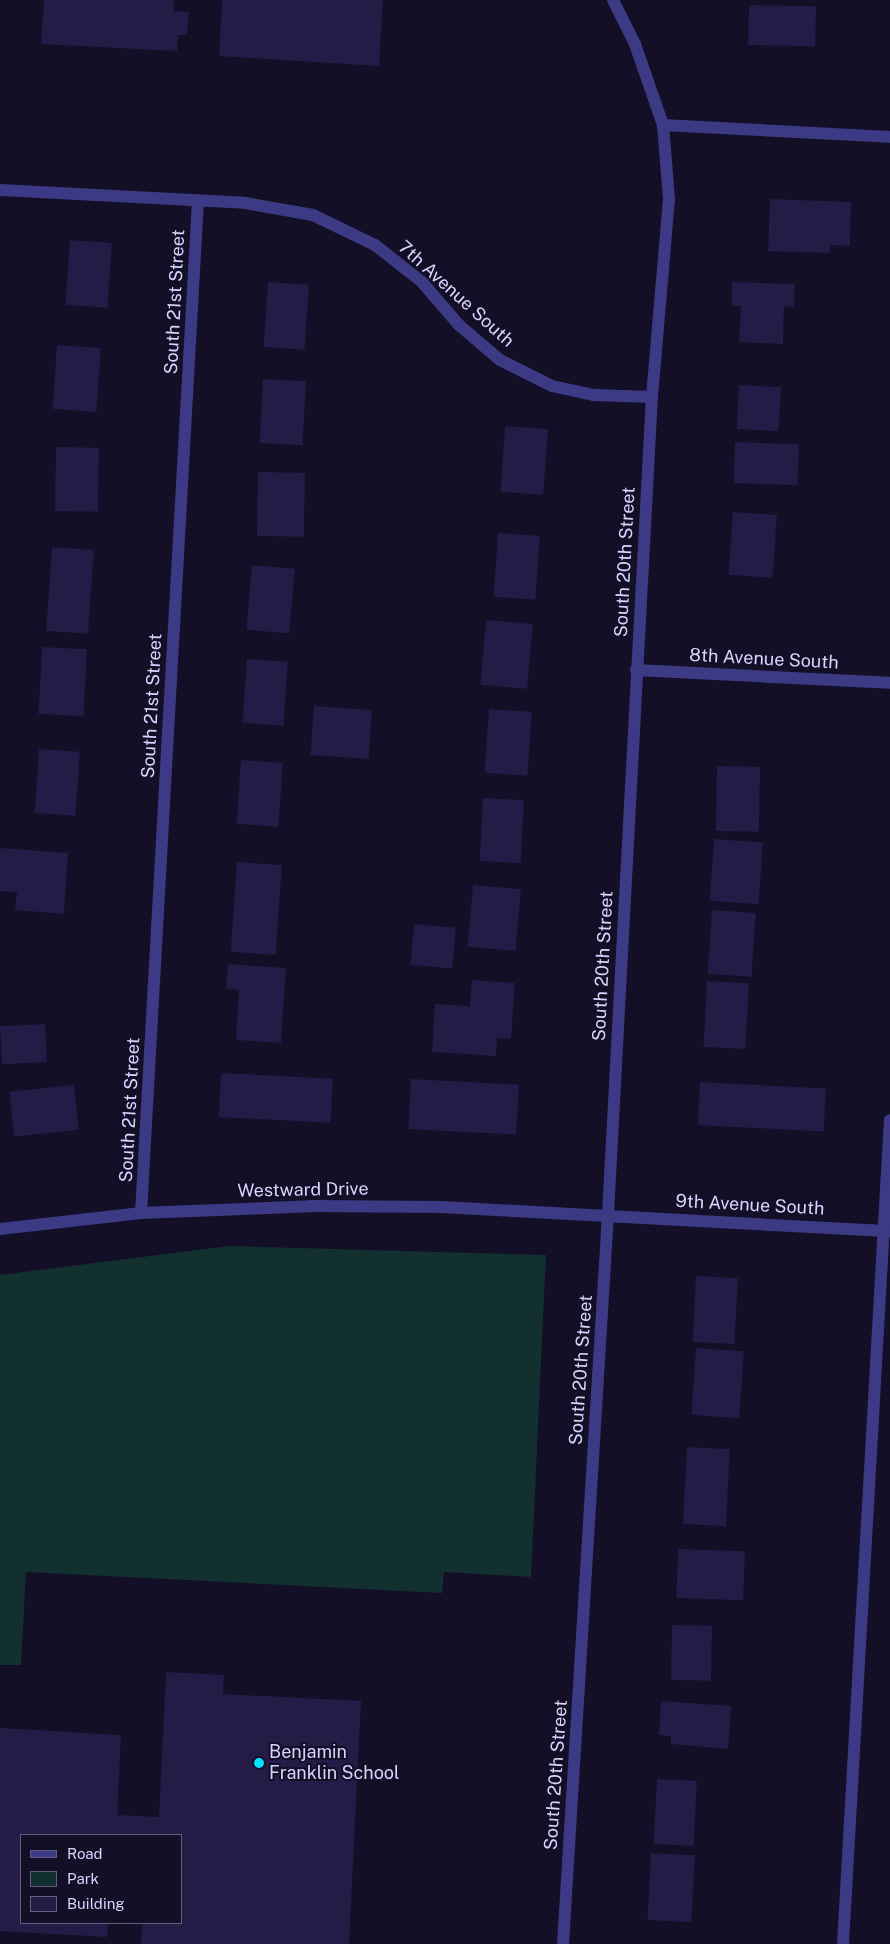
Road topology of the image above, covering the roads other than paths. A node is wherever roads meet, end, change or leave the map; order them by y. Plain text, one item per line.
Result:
1 (613, 0) edge
2 (663, 126) junction
3 (890, 137) edge
4 (0, 190) edge
5 (198, 201) junction
6 (652, 397) junction
7 (636, 670) junction
8 (890, 684) edge
9 (890, 1120) edge
10 (141, 1213) junction
11 (608, 1214) junction
12 (0, 1229) edge
13 (887, 1231) edge
14 (563, 1944) edge
15 (843, 1944) edge

1 - 2 street, South 20th Street
2 - 3 street
2 - 6 street, South 20th Street
4 - 5 street, 7th Avenue South
5 - 6 street, 7th Avenue South
5 - 10 street, South 21st Street
6 - 7 street, South 20th Street
7 - 8 street, 8th Avenue South
7 - 11 street, South 20th Street
9 - 13 street
10 - 11 street, Westward Drive
10 - 12 street, Westward Drive
11 - 13 street, 9th Avenue South
11 - 14 street, South 20th Street
13 - 15 street

